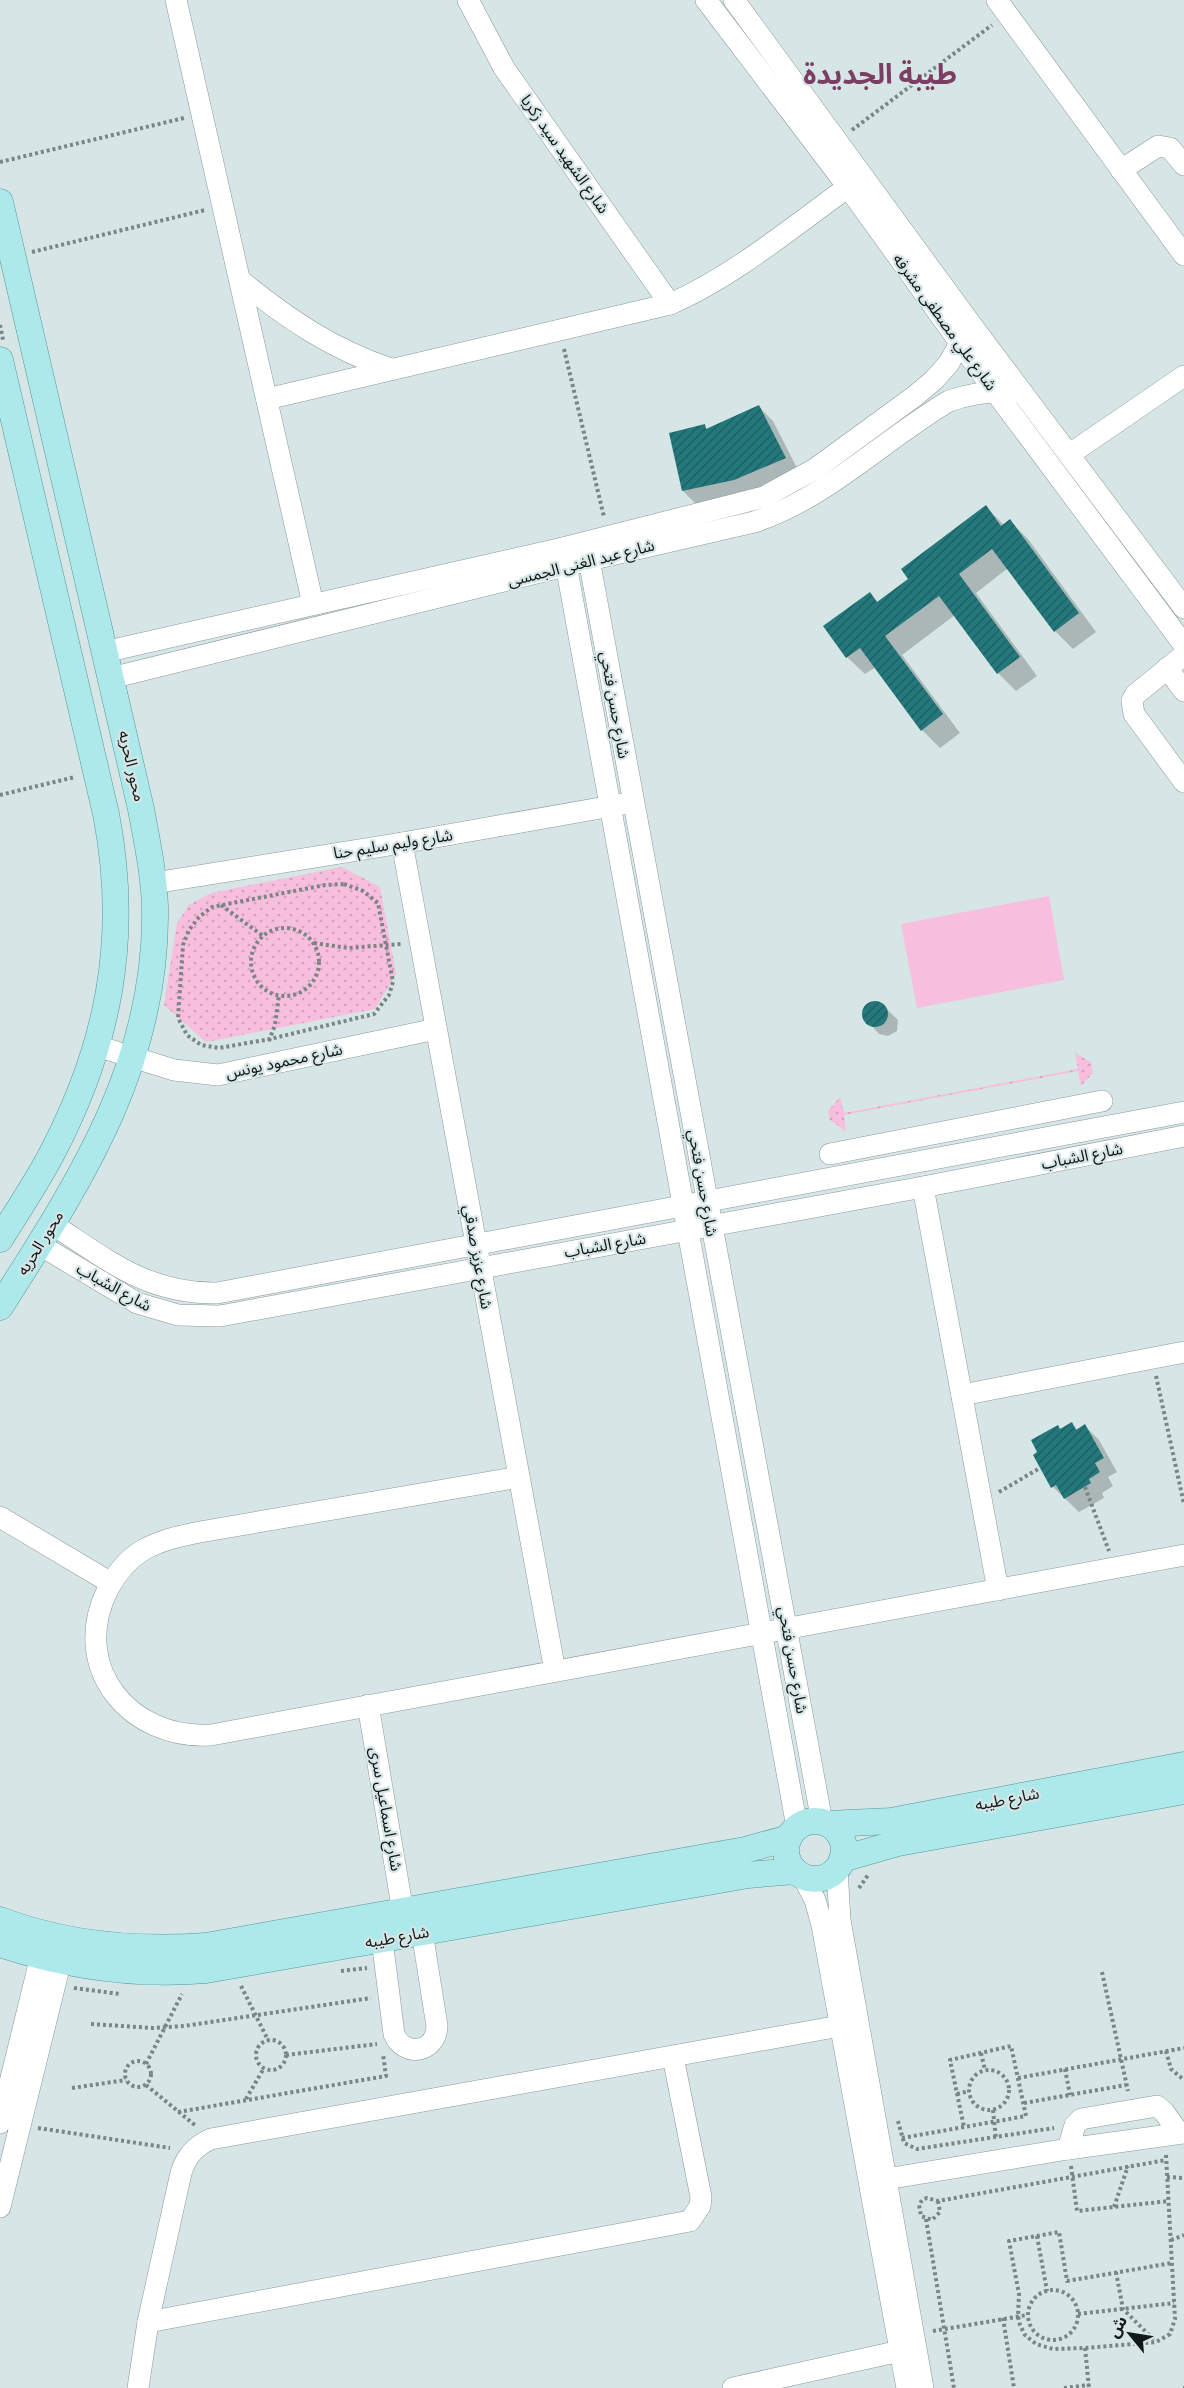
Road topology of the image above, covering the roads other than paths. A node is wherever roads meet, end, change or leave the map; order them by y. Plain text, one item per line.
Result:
1 (176, 0) edge
2 (468, 0) edge
3 (706, 0) edge
4 (734, 0) edge
5 (1002, 7) edge
6 (1184, 165) edge
7 (1121, 170) junction
8 (848, 187) junction
9 (0, 202) edge
10 (1183, 253) edge
11 (241, 281) junction
12 (670, 304) junction
13 (968, 319) junction
14 (960, 343) junction
15 (0, 360) edge
16 (391, 369) junction
17 (1184, 376) edge
18 (994, 390) junction
19 (1022, 392) junction
20 (267, 399) junction
21 (1070, 454) junction
22 (587, 552) junction
23 (564, 557) junction
24 (313, 604) junction
25 (1184, 608) edge
26 (1184, 645) edge
27 (104, 652) junction
28 (1184, 655) edge
29 (1167, 668) junction
30 (111, 678) junction
31 (1184, 691) edge
32 (1184, 782) edge
33 (633, 802) junction
34 (610, 807) junction
35 (402, 843) junction
36 (154, 883) junction
37 (436, 1029) junction
38 (97, 1046) junction
39 (132, 1058) junction
40 (1102, 1101) dead end
41 (1184, 1112) edge
42 (1184, 1136) edge
43 (830, 1154) dead end
44 (923, 1187) junction
45 (707, 1203) junction
46 (684, 1207) junction
47 (711, 1226) junction
48 (688, 1230) junction
49 (46, 1234) junction
50 (0, 1239) edge
51 (476, 1244) junction
52 (481, 1268) junction
53 (0, 1307) edge
54 (1184, 1352) edge
55 (962, 1395) junction
56 (519, 1477) junction
57 (0, 1517) edge
58 (1184, 1555) edge
59 (111, 1582) junction
60 (998, 1590) junction
61 (787, 1628) junction
62 (761, 1632) junction
63 (555, 1671) junction
64 (368, 1705) junction
65 (1184, 1765) edge
66 (1184, 1791) edge
67 (825, 1823) junction
68 (793, 1833) junction
69 (840, 1864) junction
70 (799, 1874) junction
71 (403, 1912) junction
72 (0, 1920) edge
73 (423, 1932) junction
74 (0, 1944) edge
75 (375, 1948) junction
76 (51, 1958) junction
77 (840, 2026) junction
78 (673, 2057) junction
79 (10, 2124) edge
80 (1176, 2134) edge
81 (1068, 2149) junction
82 (886, 2179) junction
83 (0, 2207) edge
84 (147, 2322) junction
85 (907, 2343) junction
86 (138, 2388) edge
87 (733, 2388) edge
88 (908, 2388) edge
89 (923, 2388) edge

1 - 11 street
2 - 12 street, شارع الشهيد سيد زكريا
3 - 8 street, شارع علي مصطفى مشرفه
4 - 13 street, شارع علي مصطفى مشرفه
5 - 7 street
6 - 7 street
7 - 10 street
8 - 12 street
8 - 14 street, شارع علي مصطفى مشرفه
9 - 27 main road, محور الحريه
11 - 16 street
11 - 20 street
12 - 16 street
13 - 14 street, شارع عبد الغنى الجمسى
13 - 19 street, شارع علي مصطفى مشرفه
14 - 18 street, شارع علي مصطفى مشرفه
14 - 22 street, شارع عبد الغنى الجمسى
15 - 38 main road
16 - 20 street
17 - 21 street
18 - 19 street, شارع عبد الغنى الجمسى
18 - 22 street, شارع عبد الغنى الجمسى
18 - 26 street, شارع علي مصطفى مشرفه
19 - 21 street, شارع علي مصطفى مشرفه
20 - 24 street
21 - 25 street, شارع علي مصطفى مشرفه
22 - 23 street, شارع عبد الغنى الجمسى
22 - 33 street, شارع حسن فتحي
23 - 24 street, شارع عبد الغنى الجمسى
23 - 30 street, شارع عبد الغنى الجمسى
23 - 34 street, شارع حسن فتحي
24 - 27 street, شارع عبد الغنى الجمسى
27 - 30 main road, محور الحريه
28 - 29 street
29 - 31 street
29 - 32 street
30 - 36 main road, محور الحريه
33 - 34 street, شارع وليم سليم حنا
33 - 45 street, شارع حسن فتحي
34 - 35 street, شارع وليم سليم حنا
34 - 46 street, شارع حسن فتحي
35 - 36 street, شارع وليم سليم حنا
35 - 37 street, شارع عزيز صدقي
36 - 39 main road, محور الحريه
37 - 39 street, شارع محمود يونس
37 - 51 street, شارع عزيز صدقي
38 - 39 street, شارع محمود يونس
38 - 50 main road
39 - 49 main road, محور الحريه
40 - 43 street
41 - 45 street, شارع الشباب
42 - 44 street, شارع الشباب
44 - 47 street, شارع الشباب
44 - 55 street
45 - 46 street, شارع الشباب
45 - 47 street, شارع حسن فتحي
46 - 48 street, شارع حسن فتحي
46 - 51 street, شارع الشباب
47 - 48 street, شارع الشباب
47 - 61 street, شارع حسن فتحي
48 - 52 street, شارع الشباب
48 - 62 street, شارع حسن فتحي
49 - 51 street, شارع الشباب
49 - 52 street, شارع الشباب
49 - 53 main road, محور الحريه
51 - 52 street, شارع عزيز صدقي
52 - 56 street, شارع عزيز صدقي
54 - 55 street
55 - 60 street
56 - 59 street
56 - 63 street, شارع عزيز صدقي
57 - 59 street
58 - 60 street
59 - 64 street
60 - 61 street
61 - 62 street
61 - 67 street, شارع حسن فتحي
62 - 63 street
62 - 68 street, شارع حسن فتحي
63 - 64 street
64 - 71 street, شارع اسماعيل سرى
65 - 67 main road, شارع طيبه
66 - 69 main road, شارع طيبه
67 - 68 main road
67 - 69 main road
68 - 70 main road
68 - 71 main road, شارع طيبه
69 - 70 main road
69 - 82 street
70 - 73 main road, شارع طيبه
70 - 77 street
71 - 72 main road, شارع طيبه
73 - 75 main road, شارع طيبه
73 - 75 street
74 - 76 main road, شارع طيبه
75 - 76 main road, شارع طيبه
76 - 79 street
77 - 78 street
77 - 85 street
78 - 84 street
78 - 84 street
79 - 83 street
80 - 81 street
80 - 81 street
81 - 82 street
82 - 85 street
84 - 86 street
85 - 87 street
85 - 88 street
85 - 89 street

